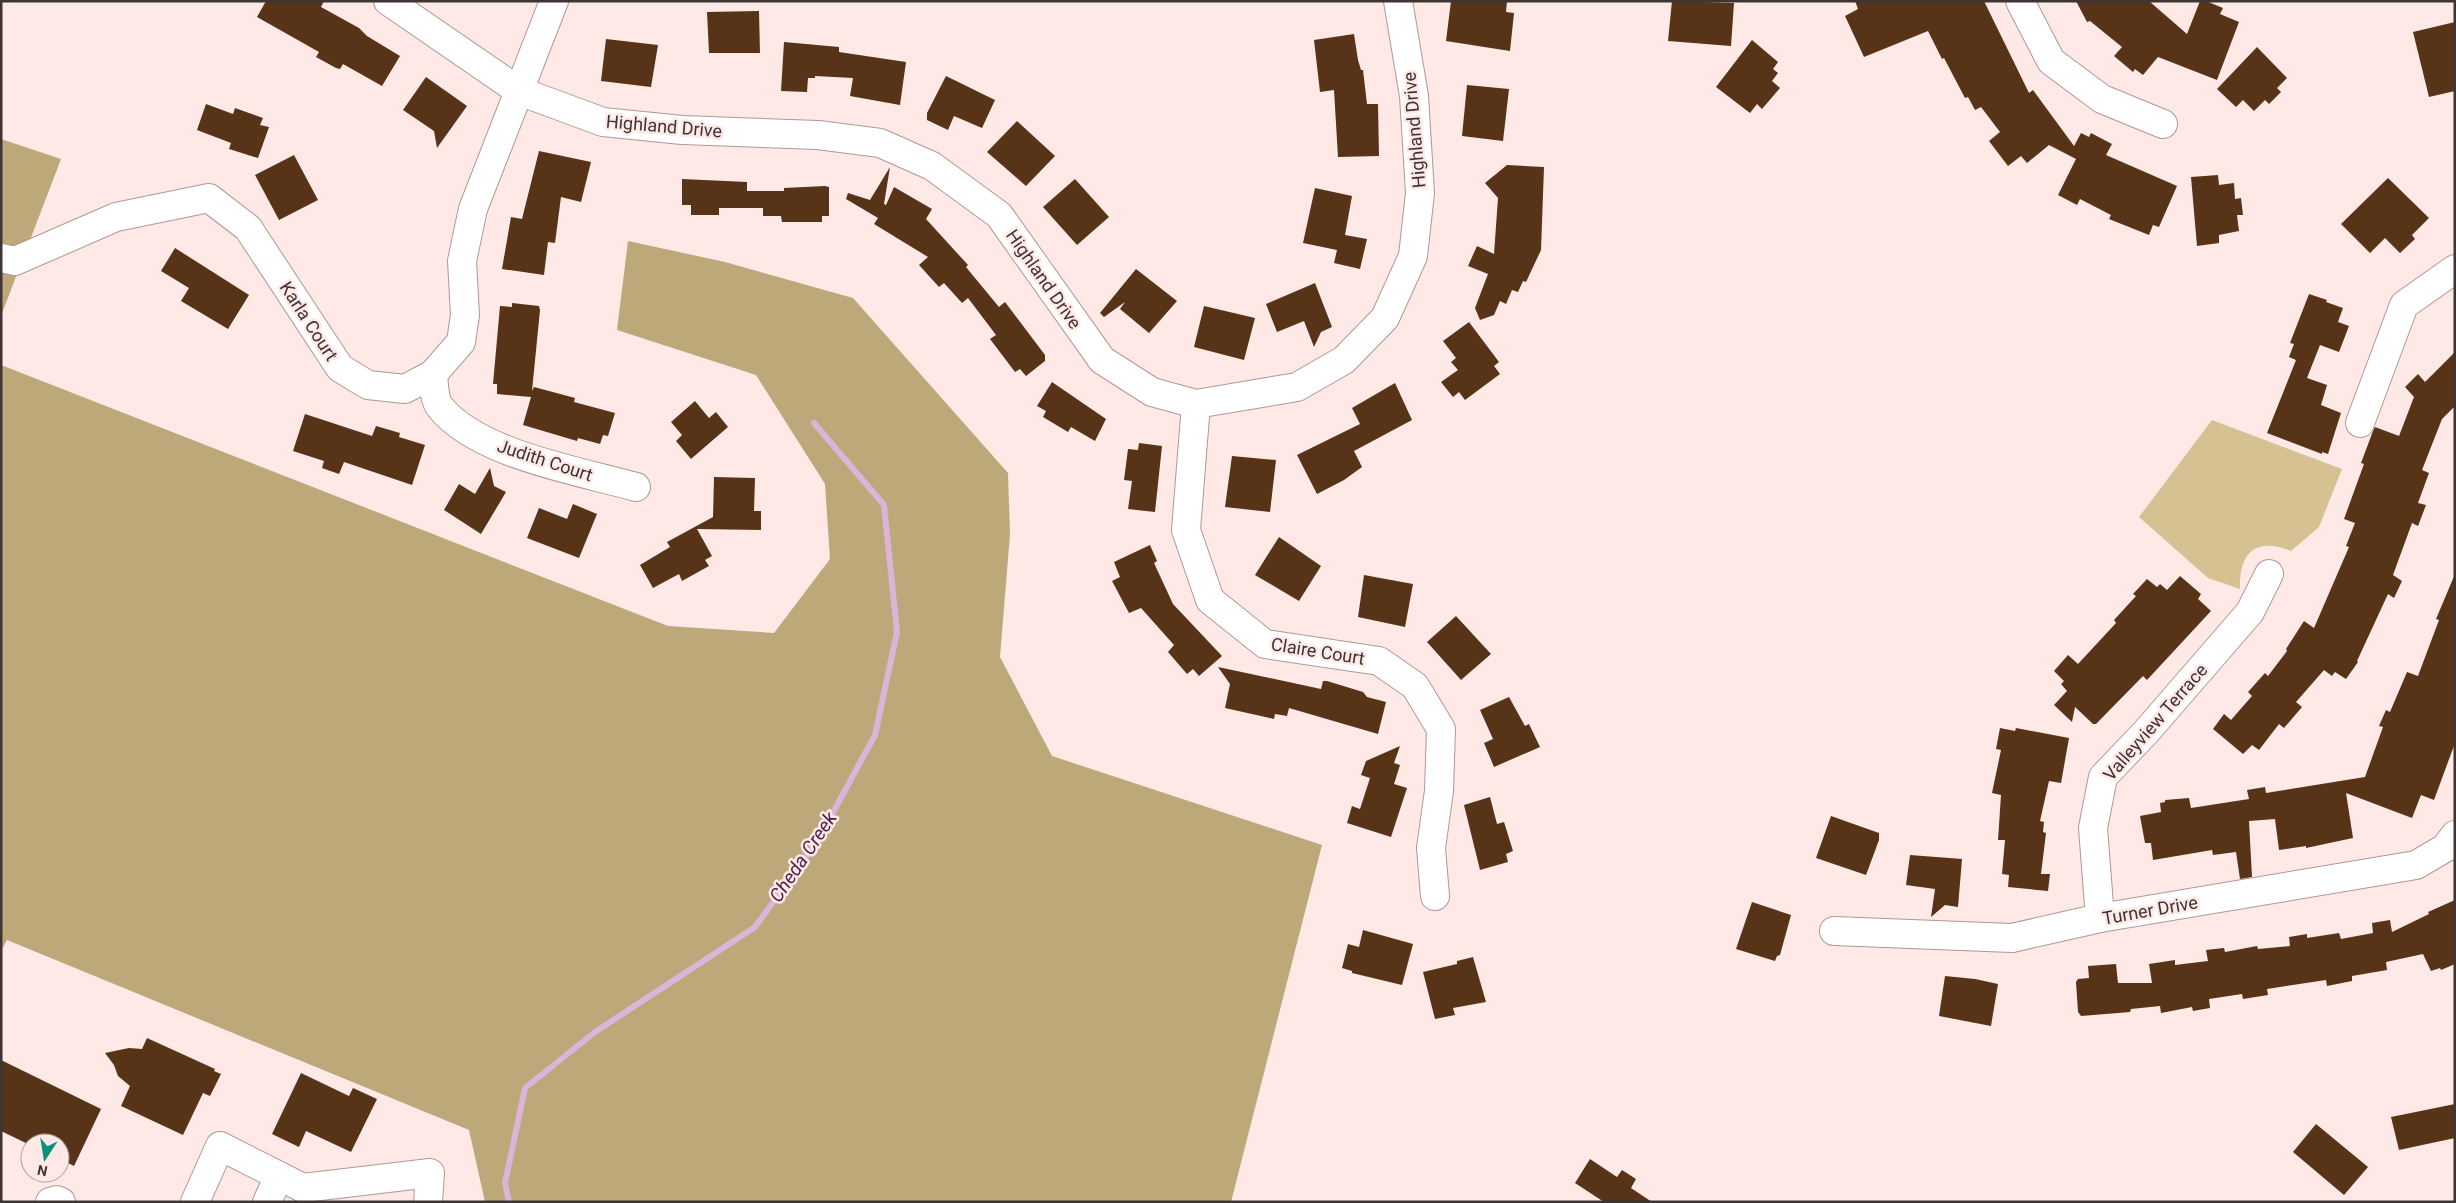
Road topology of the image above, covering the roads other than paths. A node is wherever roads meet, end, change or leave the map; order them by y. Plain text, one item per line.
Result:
1 (388, 1) edge
2 (554, 1) edge
3 (1398, 1) edge
4 (2020, 1) edge
5 (519, 91) junction
6 (2164, 124) dead end
7 (1, 258) edge
8 (2455, 269) edge
9 (433, 374) junction
10 (1196, 404) junction
11 (2360, 423) dead end
12 (636, 487) dead end
13 (2269, 574) dead end
14 (2455, 835) edge
15 (1435, 896) dead end
16 (2100, 918) junction
17 (1834, 931) dead end
18 (279, 1176) junction
19 (50, 1202) edge
20 (61, 1202) edge
21 (195, 1202) edge
22 (267, 1202) edge
23 (428, 1202) edge

1 - 5 street, Highland Drive
2 - 5 street, Karla Court
3 - 10 street, Highland Drive
4 - 6 street
5 - 9 street, Karla Court
5 - 10 street, Highland Drive
7 - 9 street, Karla Court
8 - 11 street
9 - 12 street, Judith Court
10 - 15 street, Claire Court
13 - 16 street, Valleyview Terrace
14 - 16 street, Turner Drive
16 - 17 street, Turner Drive
18 - 21 street
18 - 22 street
18 - 23 street
19 - 20 street

